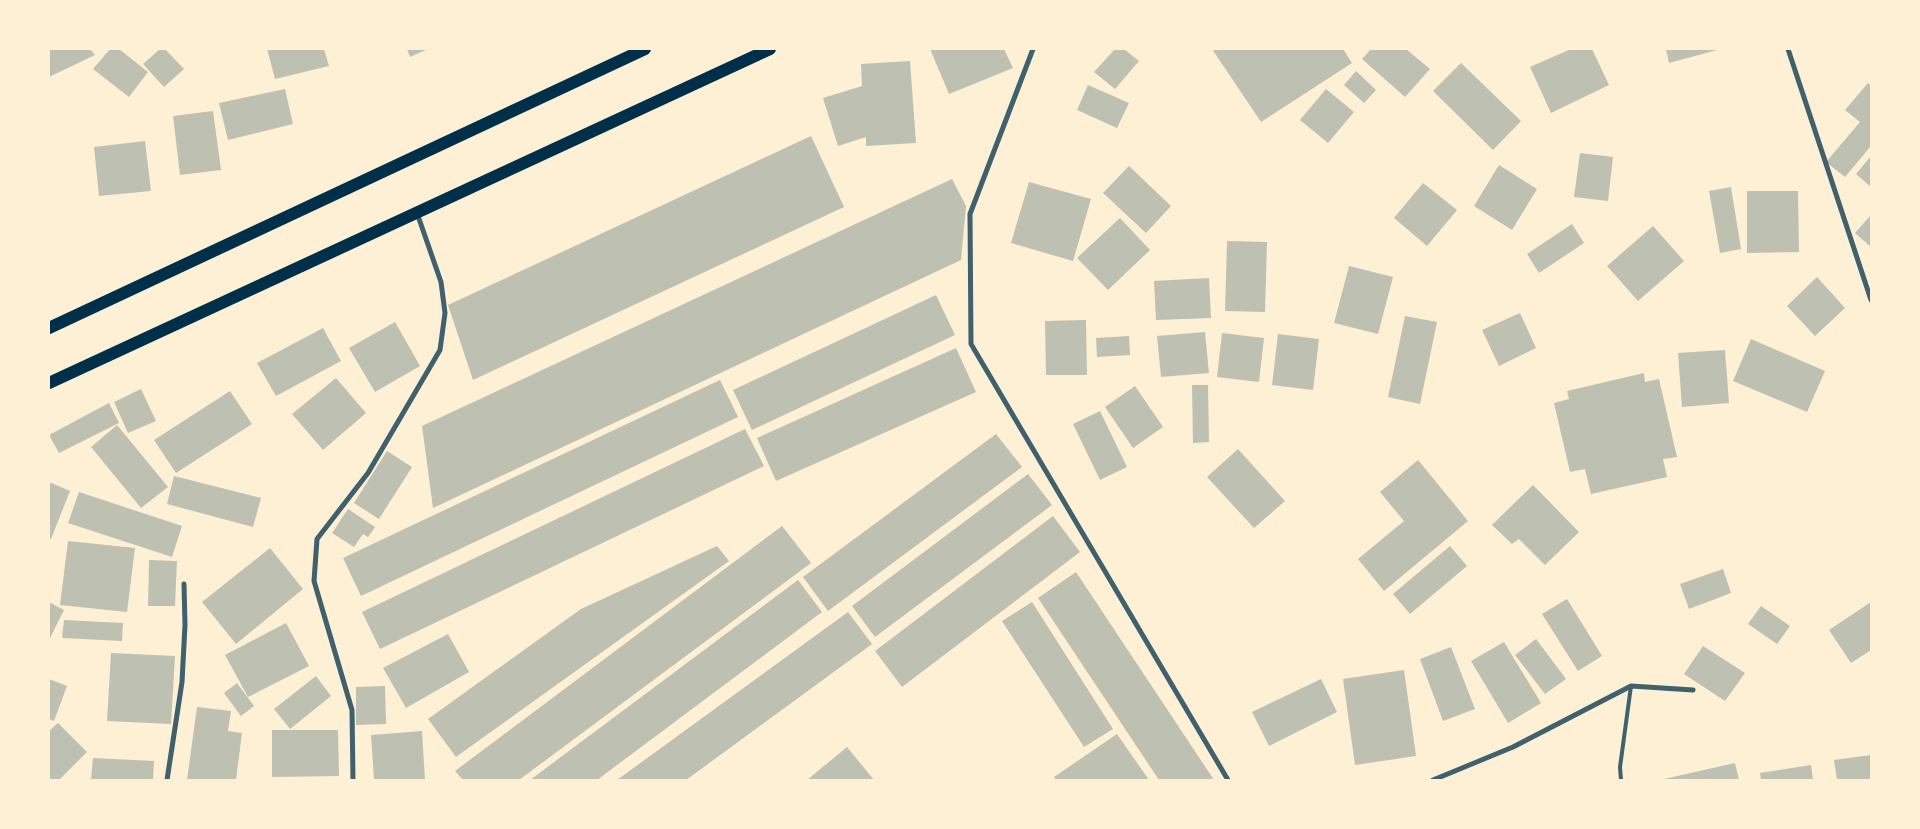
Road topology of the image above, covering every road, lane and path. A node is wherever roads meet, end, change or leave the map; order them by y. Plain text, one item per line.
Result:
1 (645, 49) edge
2 (770, 49) edge
3 (1033, 49) edge
4 (1788, 49) edge
5 (417, 213) junction
6 (1871, 300) edge
7 (49, 328) edge
8 (49, 383) edge
9 (184, 584) dead end
10 (1631, 686) junction
11 (1693, 690) dead end
12 (167, 780) edge
13 (353, 780) edge
14 (1228, 780) edge
15 (1433, 780) edge
16 (1621, 780) edge

1 - 7 main road
2 - 5 main road
3 - 14 street
4 - 6 street
5 - 8 main road
5 - 13 street
9 - 12 street
10 - 11 street
10 - 15 street
10 - 16 lane

